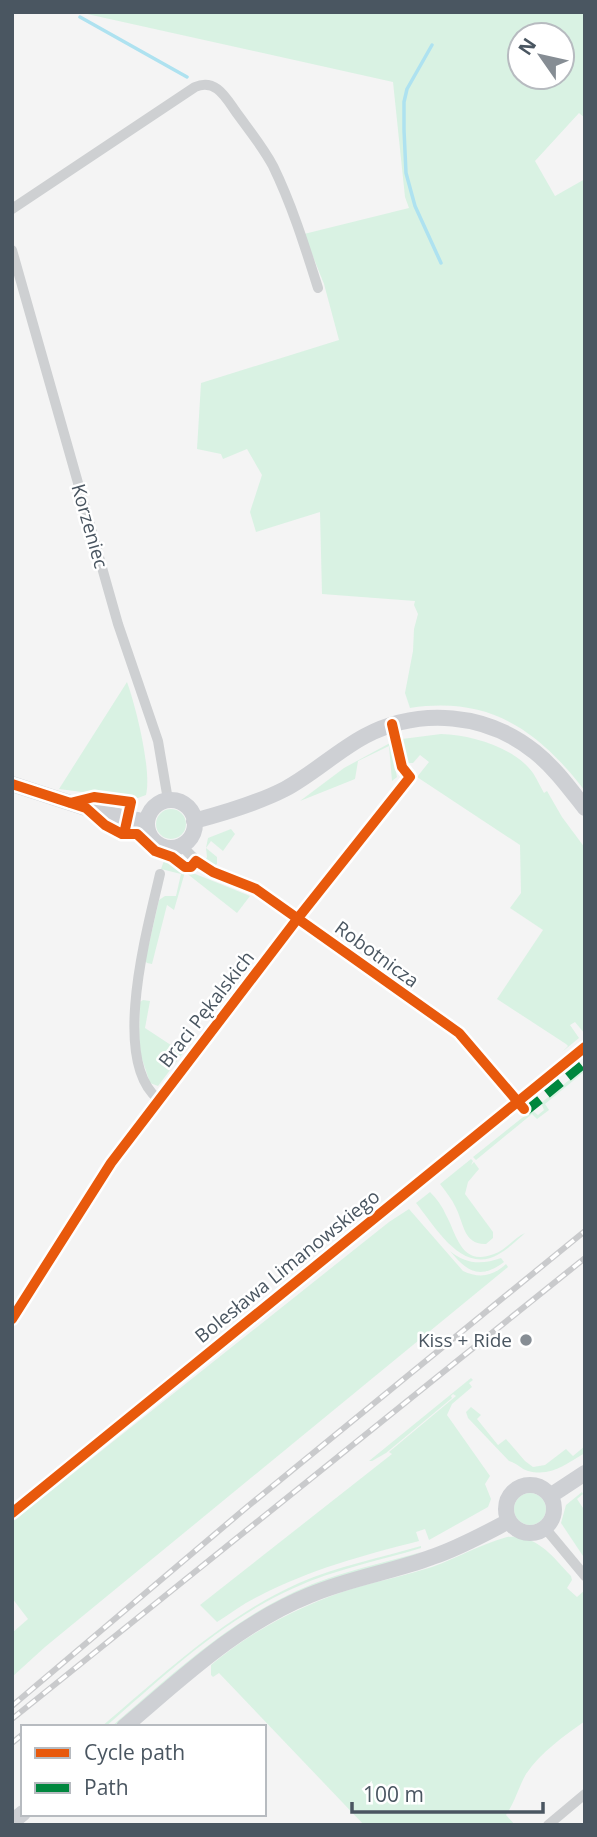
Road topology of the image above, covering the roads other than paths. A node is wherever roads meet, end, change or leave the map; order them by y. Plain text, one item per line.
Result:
1 (12, 209) edge
2 (12, 250) edge
3 (318, 288) dead end
4 (392, 724) junction
5 (12, 784) edge
6 (168, 800) junction
7 (585, 808) edge
8 (194, 821) junction
9 (147, 822) junction
10 (183, 845) junction
11 (160, 874) dead end
12 (298, 918) junction
13 (585, 1048) edge
14 (158, 1099) junction
15 (518, 1101) junction
16 (12, 1319) edge
17 (585, 1473) edge
18 (550, 1496) junction
19 (12, 1513) edge
20 (509, 1521) junction
21 (545, 1528) junction
22 (585, 1576) edge
23 (126, 1725) edge
24 (585, 1794) edge
25 (548, 1825) edge

1 - 3 street
2 - 6 street, Korzeniec
4 - 7 street
4 - 8 street
4 - 12 street, Braci Pękalskich
5 - 9 street
6 - 8 street
6 - 9 street
8 - 10 street
9 - 10 street
10 - 12 street, Robotnicza
11 - 14 street
12 - 14 street, Braci Pękalskich
12 - 15 street, Robotnicza
13 - 15 street, Bolesława Limanowskiego
14 - 16 street, Braci Pękalskich
15 - 19 street, Bolesława Limanowskiego
17 - 18 street
18 - 20 street
18 - 21 street
20 - 21 street
20 - 23 street
21 - 22 street
24 - 25 street

